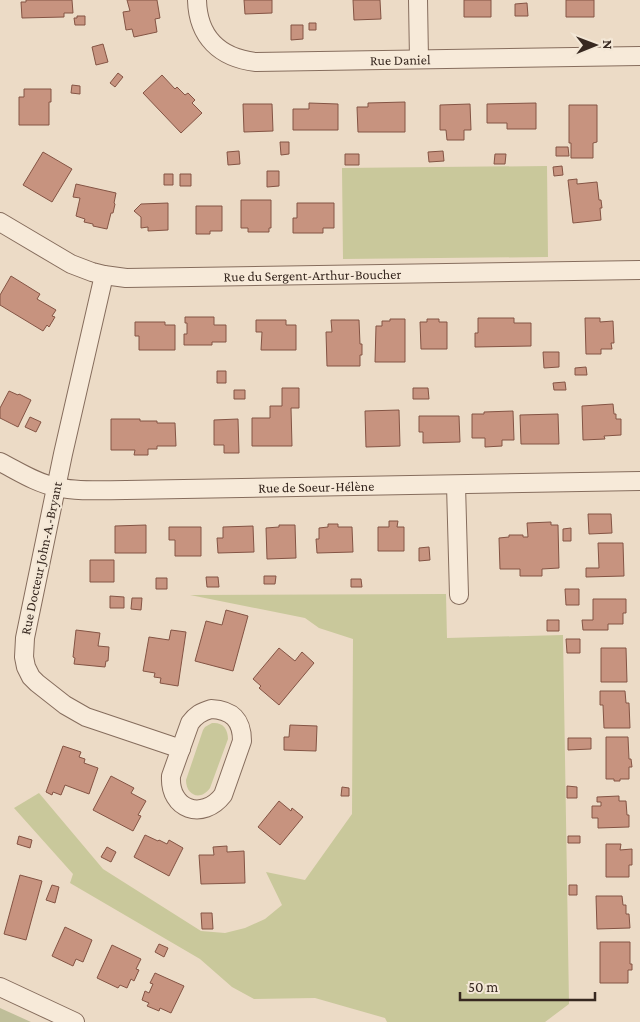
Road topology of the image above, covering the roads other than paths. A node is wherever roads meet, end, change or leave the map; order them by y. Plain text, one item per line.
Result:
1 (197, 0) edge
2 (418, 0) edge
3 (640, 56) edge
4 (419, 59) junction
5 (0, 222) edge
6 (640, 270) edge
7 (104, 275) junction
8 (0, 462) edge
9 (640, 481) edge
10 (456, 485) junction
11 (56, 487) junction
12 (459, 595) dead end
13 (180, 749) junction
14 (0, 987) edge
15 (75, 1022) edge

1 - 4 street, Rue Daniel
2 - 4 street
3 - 4 street, Rue Daniel
5 - 7 street, Rue du Sergent-Arthur-Boucher
6 - 7 street, Rue du Sergent-Arthur-Boucher
7 - 11 street, Rue Docteur John-A.-Bryant
8 - 11 street, Rue de Soeur-Hélène
9 - 10 street, Rue de Soeur-Hélène
10 - 11 street, Rue de Soeur-Hélène
10 - 12 street
11 - 13 street, Rue Docteur John-A.-Bryant
13 - 13 street
14 - 15 street

